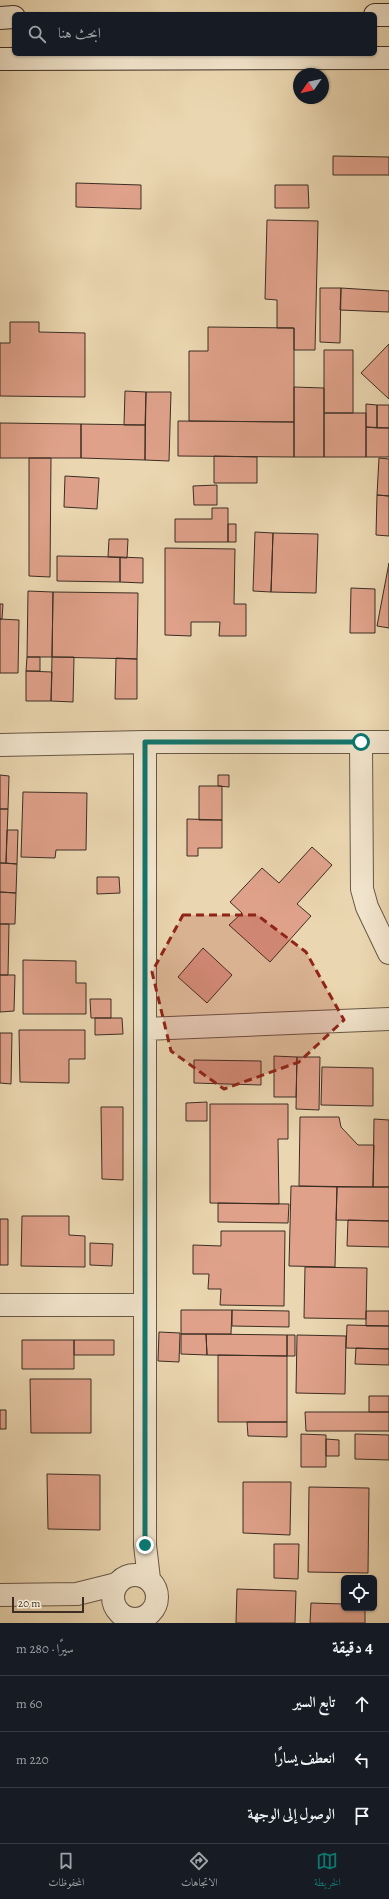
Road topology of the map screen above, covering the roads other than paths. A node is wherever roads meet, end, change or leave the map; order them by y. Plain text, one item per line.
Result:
1 (377, 15) edge
2 (389, 15) edge
3 (0, 18) edge
4 (12, 18) edge
5 (389, 58) edge
6 (0, 59) edge
7 (145, 742) junction
8 (361, 742) junction
9 (389, 742) edge
10 (0, 744) edge
11 (389, 954) edge
12 (389, 1019) edge
13 (145, 1029) junction
14 (0, 1305) edge
15 (145, 1305) junction
16 (132, 1580) junction
17 (77, 1594) junction
18 (0, 1595) edge
19 (133, 1617) edge

1 - 2 street
3 - 4 street
5 - 6 street
7 - 8 street
7 - 10 street
7 - 13 street
8 - 9 street
8 - 11 street
12 - 13 street
13 - 15 street
14 - 15 street
15 - 16 street
16 - 17 street
16 - 19 street
16 - 19 street
17 - 18 street
17 - 19 street

